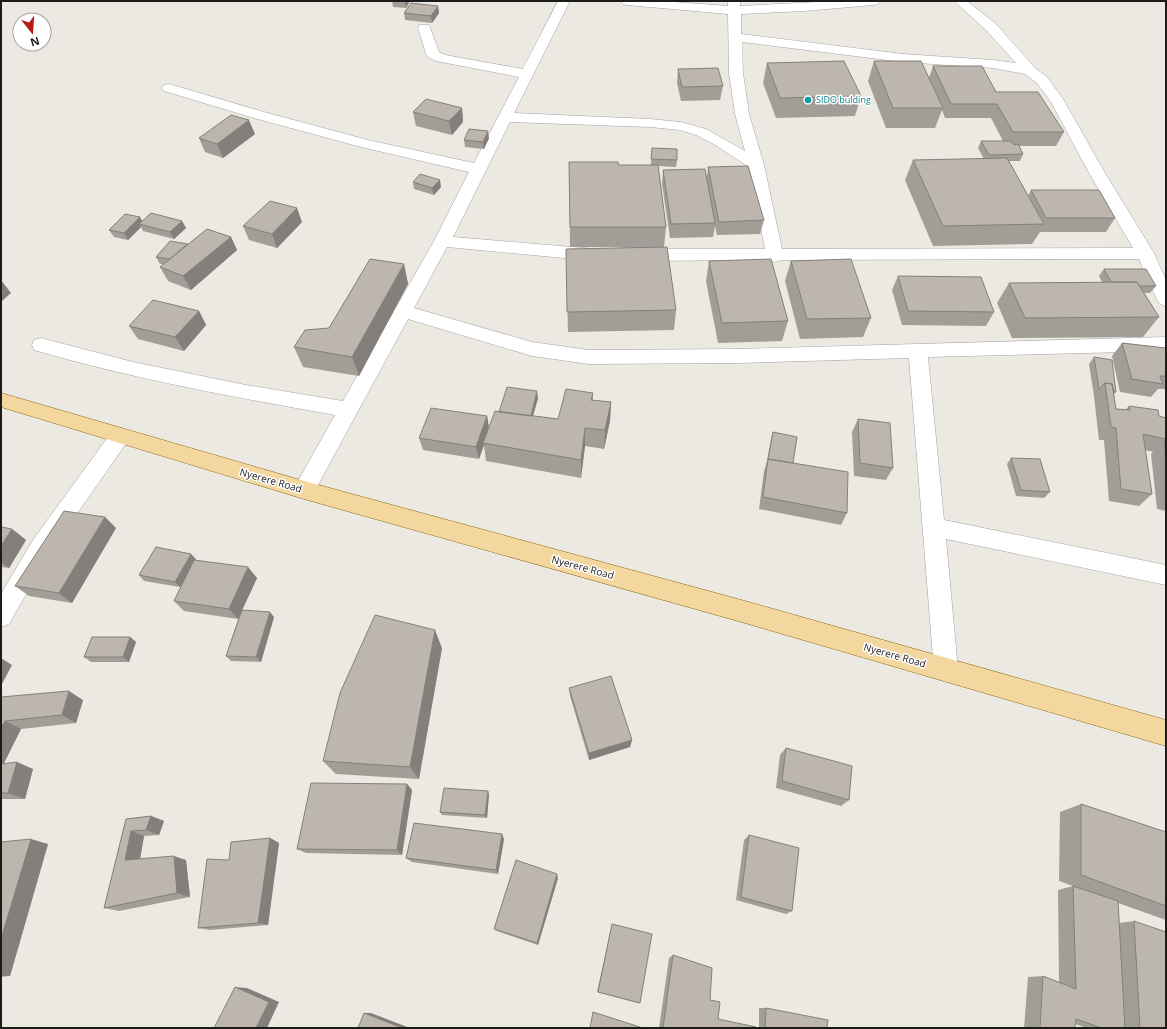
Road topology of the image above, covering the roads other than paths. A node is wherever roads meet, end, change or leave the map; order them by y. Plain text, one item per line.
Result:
1 (564, 1) edge
2 (627, 1) edge
3 (874, 1) edge
4 (960, 1) edge
5 (734, 5) edge
6 (424, 28) dead end
7 (734, 37) junction
8 (1030, 71) junction
9 (527, 74) junction
10 (169, 88) dead end
11 (504, 117) junction
12 (756, 165) junction
13 (478, 169) junction
14 (442, 241) junction
15 (1145, 254) junction
16 (775, 256) junction
17 (1166, 300) edge
18 (404, 312) junction
19 (1166, 344) edge
20 (41, 345) dead end
21 (918, 350) junction
22 (1, 400) edge
23 (349, 410) junction
24 (120, 436) junction
25 (304, 490) junction
26 (933, 527) junction
27 (1166, 575) edge
28 (1, 616) edge
29 (946, 670) junction
30 (1166, 733) edge

1 - 9 street
2 - 5 street
3 - 5 street
4 - 8 street
5 - 7 street
6 - 9 street
7 - 8 street
7 - 12 street
8 - 15 street
9 - 11 street
10 - 13 street
11 - 12 street
11 - 13 street
12 - 16 street
13 - 14 street
14 - 16 street
14 - 18 street
15 - 16 street
15 - 17 street
18 - 21 street
18 - 23 street
19 - 21 street
20 - 23 street
21 - 26 street
22 - 24 main road, Nyerere Road
23 - 25 street
24 - 25 main road, Nyerere Road
24 - 28 street
25 - 29 main road, Nyerere Road
26 - 27 street
26 - 29 street
29 - 30 main road, Nyerere Road

